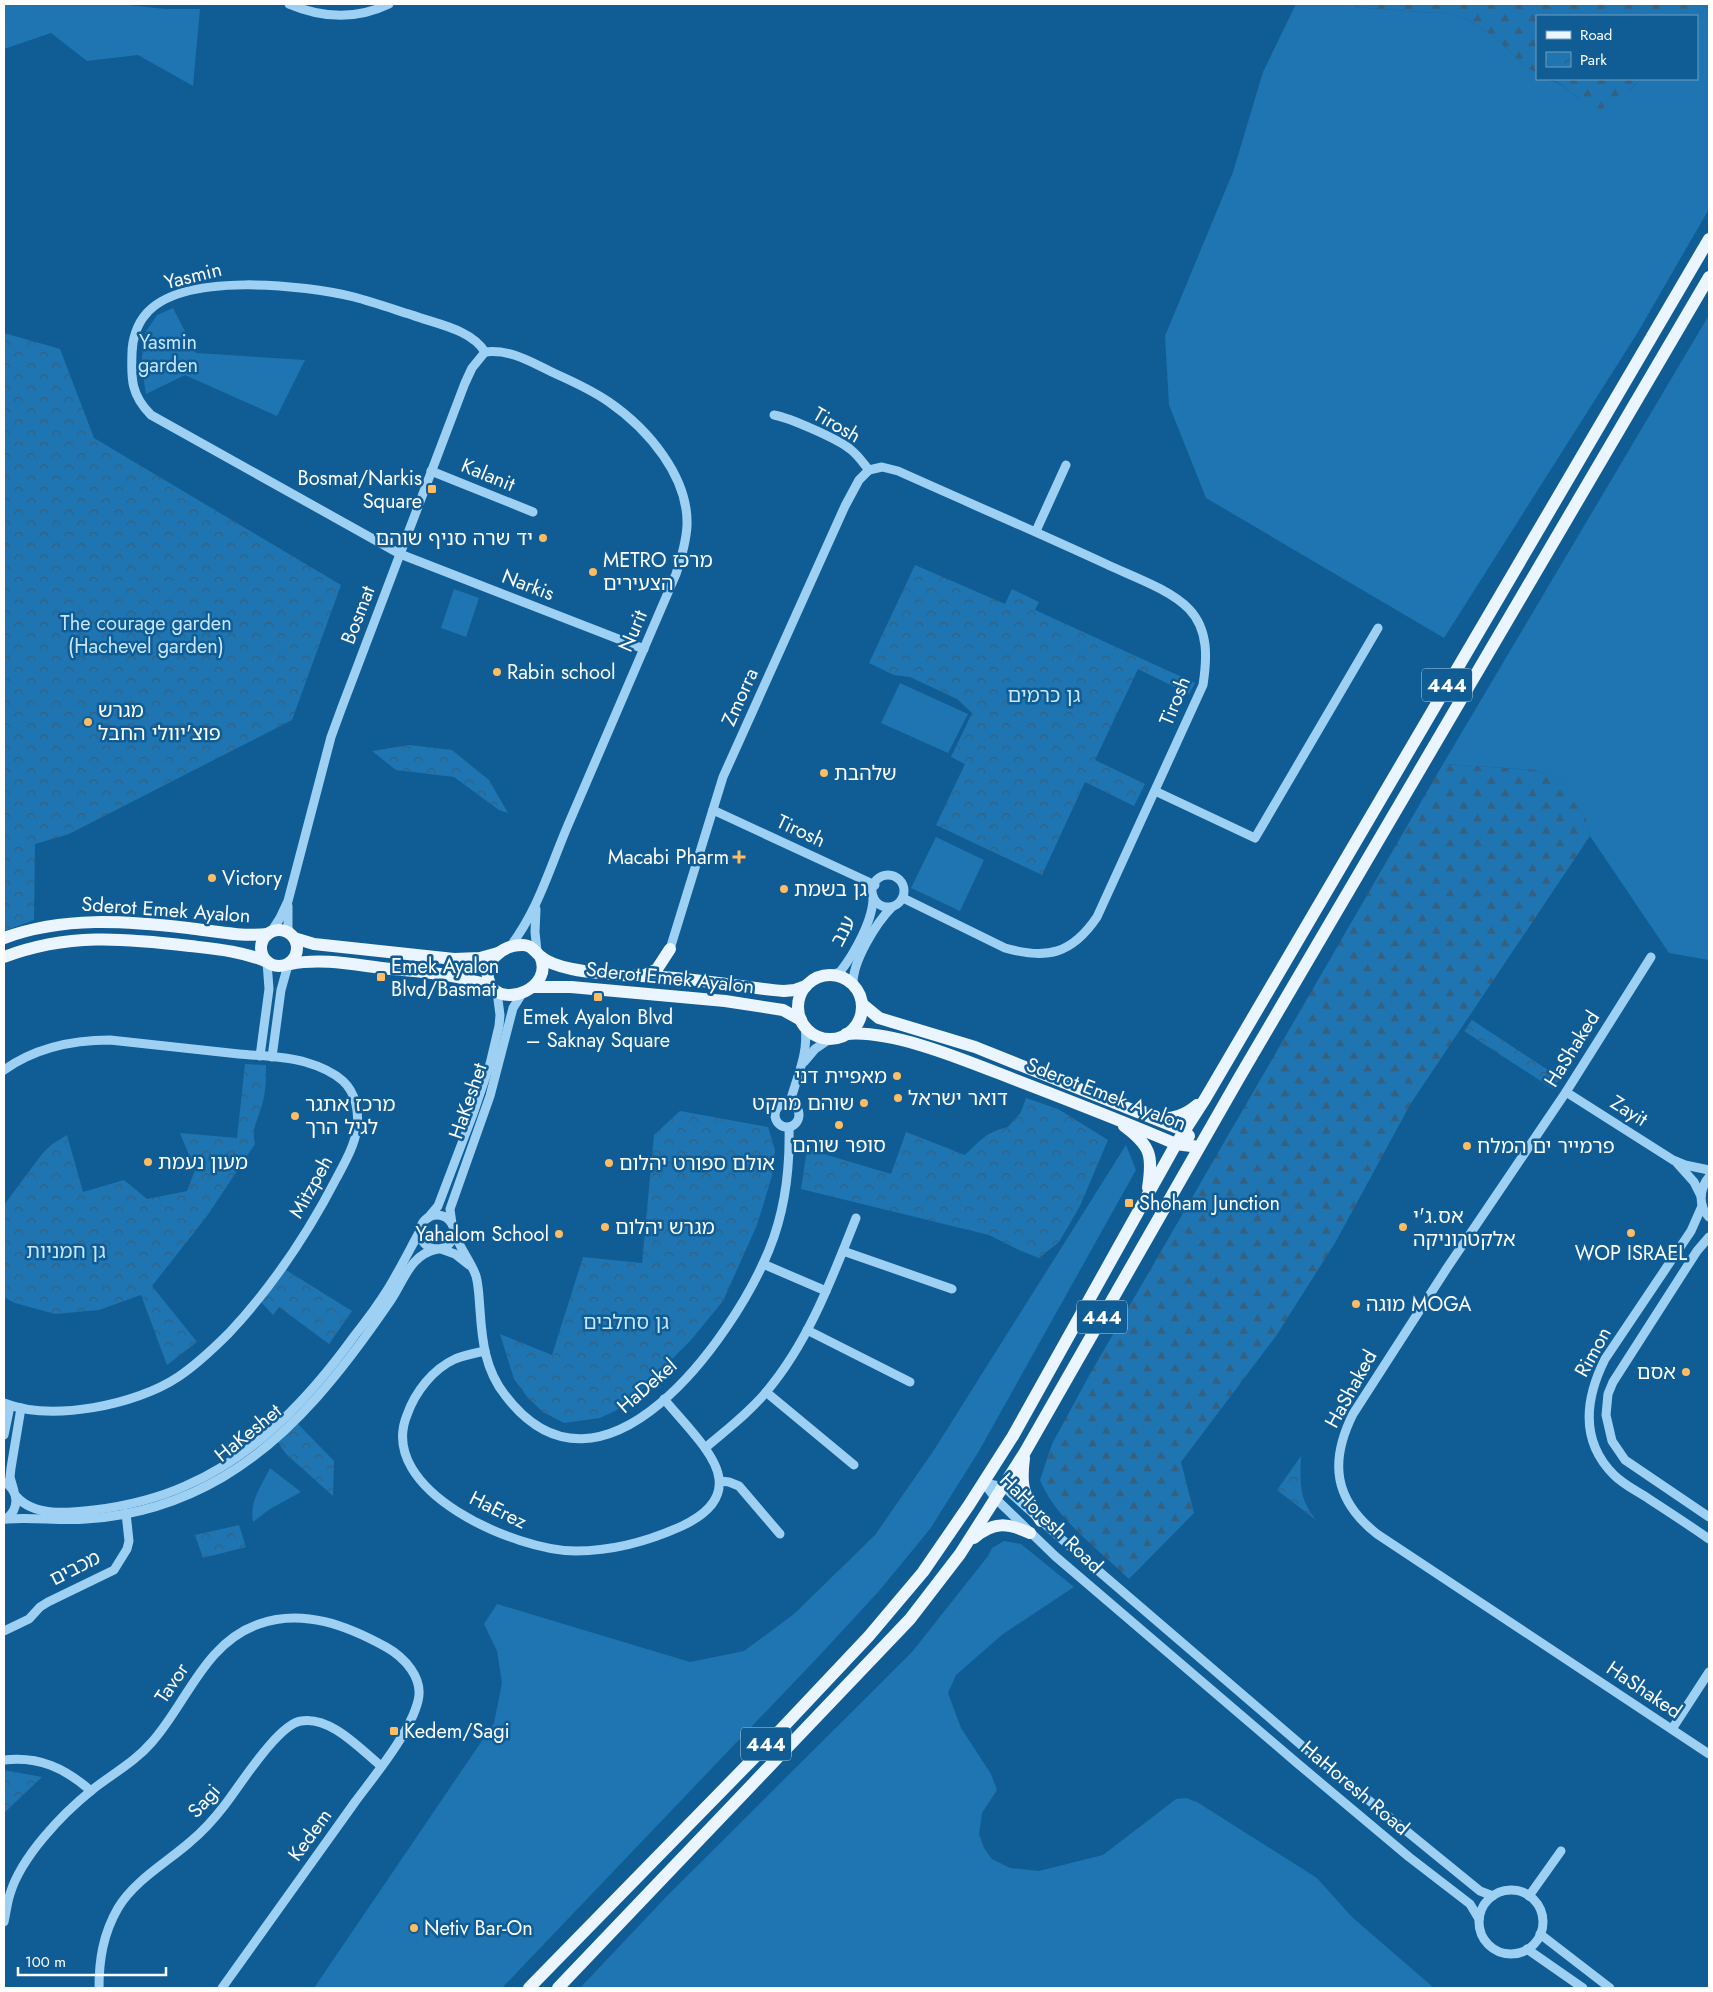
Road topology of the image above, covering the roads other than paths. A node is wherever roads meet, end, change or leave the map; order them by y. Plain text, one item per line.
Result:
1 (288, 4) edge
2 (389, 4) edge
3 (1709, 239) edge
4 (1709, 277) edge
5 (1705, 289) edge
6 (485, 352) junction
7 (774, 415) dead end
8 (1066, 465) dead end
9 (869, 470) junction
10 (431, 471) junction
11 (533, 512) dead end
12 (1036, 531) junction
13 (400, 554) junction
14 (1378, 628) dead end
15 (644, 649) junction
16 (1155, 791) junction
17 (712, 810) junction
18 (874, 889) junction
19 (903, 898) junction
20 (288, 901) junction
21 (537, 902) junction
22 (892, 907) junction
23 (269, 933) junction
24 (293, 937) junction
25 (4, 938) edge
26 (670, 950) junction
27 (503, 951) junction
28 (538, 954) junction
29 (4, 957) edge
30 (1651, 957) dead end
31 (266, 962) junction
32 (289, 964) junction
33 (830, 975) junction
34 (642, 976) junction
35 (683, 979) junction
36 (853, 985) junction
37 (806, 986) junction
38 (494, 989) junction
39 (528, 989) junction
40 (862, 1004) junction
41 (803, 1024) junction
42 (846, 1034) junction
43 (831, 1038) junction
44 (260, 1056) junction
45 (272, 1058) junction
46 (802, 1064) junction
47 (4, 1070) edge
48 (1566, 1092) junction
49 (1205, 1099) junction
50 (790, 1103) junction
51 (1114, 1118) junction
52 (1155, 1118) junction
53 (788, 1128) junction
54 (1185, 1131) junction
55 (1176, 1144) junction
56 (1199, 1147) junction
57 (1674, 1160) junction
58 (1709, 1170) edge
59 (1709, 1178) edge
60 (1147, 1196) junction
61 (1701, 1196) junction
62 (1702, 1206) junction
63 (1709, 1217) edge
64 (428, 1218) junction
65 (856, 1218) dead end
66 (453, 1226) junction
67 (421, 1229) junction
68 (1709, 1237) edge
69 (439, 1249) junction
70 (843, 1251) junction
71 (763, 1264) junction
72 (473, 1269) junction
73 (952, 1289) dead end
74 (826, 1291) junction
75 (807, 1330) junction
76 (485, 1351) junction
77 (910, 1382) dead end
78 (766, 1392) junction
79 (664, 1399) junction
80 (7, 1405) edge
81 (21, 1408) junction
82 (4, 1436) edge
83 (705, 1448) junction
84 (1025, 1452) junction
85 (854, 1465) dead end
86 (720, 1481) junction
87 (4, 1482) edge
88 (984, 1483) junction
89 (1004, 1487) junction
90 (15, 1493) junction
91 (996, 1499) junction
92 (126, 1513) junction
93 (1709, 1517) edge
94 (6, 1520) edge
95 (1041, 1521) junction
96 (1030, 1533) junction
97 (780, 1534) dead end
98 (1709, 1539) edge
99 (967, 1544) junction
100 (4, 1632) edge
101 (1709, 1672) edge
102 (419, 1698) joint
103 (1672, 1729) junction
104 (1709, 1754) edge
105 (4, 1760) edge
106 (381, 1766) junction
107 (91, 1791) junction
108 (1561, 1851) dead end
109 (1493, 1896) junction
110 (1529, 1896) junction
111 (1479, 1918) junction
112 (4, 1922) edge
113 (1540, 1934) junction
114 (1527, 1949) junction
115 (100, 1988) edge
116 (222, 1988) edge
117 (529, 1988) edge
118 (558, 1988) edge
119 (1583, 1988) edge
120 (1610, 1988) edge

1 - 2 street
3 - 49 main road, 444
4 - 5 main road, 444
5 - 56 main road, 444
6 - 10 street, Bosmat
6 - 13 street, Yasmin
6 - 15 street, Nurit
7 - 9 street, Tirosh
8 - 12 street
9 - 12 street, Tirosh
9 - 17 street, Zmorra
10 - 11 street, Kalanit
10 - 13 street, Bosmat
12 - 16 street, Tirosh
13 - 15 street, Narkis
13 - 20 street, Bosmat
14 - 16 street
15 - 21 street, Nurit
16 - 19 street, Tirosh
17 - 18 street, Tirosh
17 - 26 street, Zmorra
18 - 19 street
18 - 22 street
18 - 33 street, ענב
19 - 22 street
20 - 23 street, Bosmat
20 - 24 street, Bosmat
21 - 27 street, Nurit
21 - 28 street, Nurit
22 - 36 street, ענב
23 - 24 main road
23 - 25 main road, Sderot Emek Ayalon
23 - 31 main road
24 - 27 main road
24 - 32 main road
26 - 34 main road
26 - 35 main road
27 - 28 main road
27 - 38 main road
28 - 34 main road, Sderot Emek Ayalon
28 - 39 main road
29 - 31 main road, Sderot Emek Ayalon
30 - 48 street, HaShaked
31 - 32 main road
31 - 44 street
32 - 38 main road
32 - 45 street
33 - 36 main road
33 - 37 main road
34 - 35 main road, Sderot Emek Ayalon
35 - 37 main road, Sderot Emek Ayalon
36 - 40 main road
37 - 41 main road
38 - 39 main road
38 - 64 street, HaKeshet
39 - 41 main road, Sderot Emek Ayalon
39 - 66 street, HaKeshet
40 - 42 main road
40 - 52 main road, Sderot Emek Ayalon
41 - 43 main road
41 - 46 street
42 - 43 main road
42 - 51 main road, Sderot Emek Ayalon
43 - 46 street
44 - 45 street, Mitzpeh
44 - 47 street, Mitzpeh
45 - 81 street, Mitzpeh
46 - 50 street
48 - 57 street, Zayit
48 - 103 street, HaShaked
49 - 52 main road
49 - 54 main road, 444
50 - 53 street
50 - 53 street
51 - 55 main road, Sderot Emek Ayalon
51 - 60 main road
52 - 54 main road, Sderot Emek Ayalon
53 - 71 street, HaDekel
54 - 55 main road, 444
54 - 56 main road, Sderot Emek Ayalon
55 - 56 main road, Sderot Emek Ayalon
55 - 60 main road, 444
56 - 84 main road, 444
57 - 58 street, Zayit
57 - 61 street, Zayit
59 - 61 street
60 - 88 main road, 444
61 - 62 street
62 - 63 street
62 - 98 street, Rimon
64 - 66 street
64 - 67 street
65 - 70 street
66 - 69 street
66 - 72 street, HaDekel
67 - 69 street
67 - 90 street, HaKeshet
68 - 93 street, Rimon
69 - 72 street
69 - 92 street, HaKeshet
70 - 73 street
70 - 74 street
71 - 74 street
71 - 79 street, HaDekel
72 - 76 street, HaDekel
74 - 75 street
75 - 77 street
75 - 78 street
76 - 79 street, HaDekel
76 - 86 street, HaErez
78 - 83 street
78 - 85 street
79 - 83 street
80 - 81 street, Mitzpeh
80 - 82 street
81 - 90 street
83 - 86 street
84 - 89 main road, 444
84 - 95 main road
86 - 97 street
87 - 90 street, HaKeshet
88 - 89 street, HaHoresh Road
88 - 91 street, HaHoresh Road
88 - 117 main road, 444
89 - 91 main road, 444
89 - 95 street, HaHoresh Road
90 - 94 street
91 - 96 street, HaHoresh Road
91 - 99 main road, 444
92 - 94 street, HaKeshet
92 - 100 street, מכבים
95 - 109 street, HaHoresh Road
96 - 99 main road
96 - 111 street, HaHoresh Road
99 - 118 main road, 444
101 - 103 street
102 - 106 street, Kedem
102 - 107 street, Tavor
103 - 104 street, HaShaked
105 - 107 street
106 - 115 street, Sagi
106 - 116 street, Kedem
107 - 112 street, Tavor
108 - 110 street
109 - 110 street
109 - 111 street
110 - 113 street
111 - 114 street
113 - 114 street
113 - 120 street
114 - 119 street

